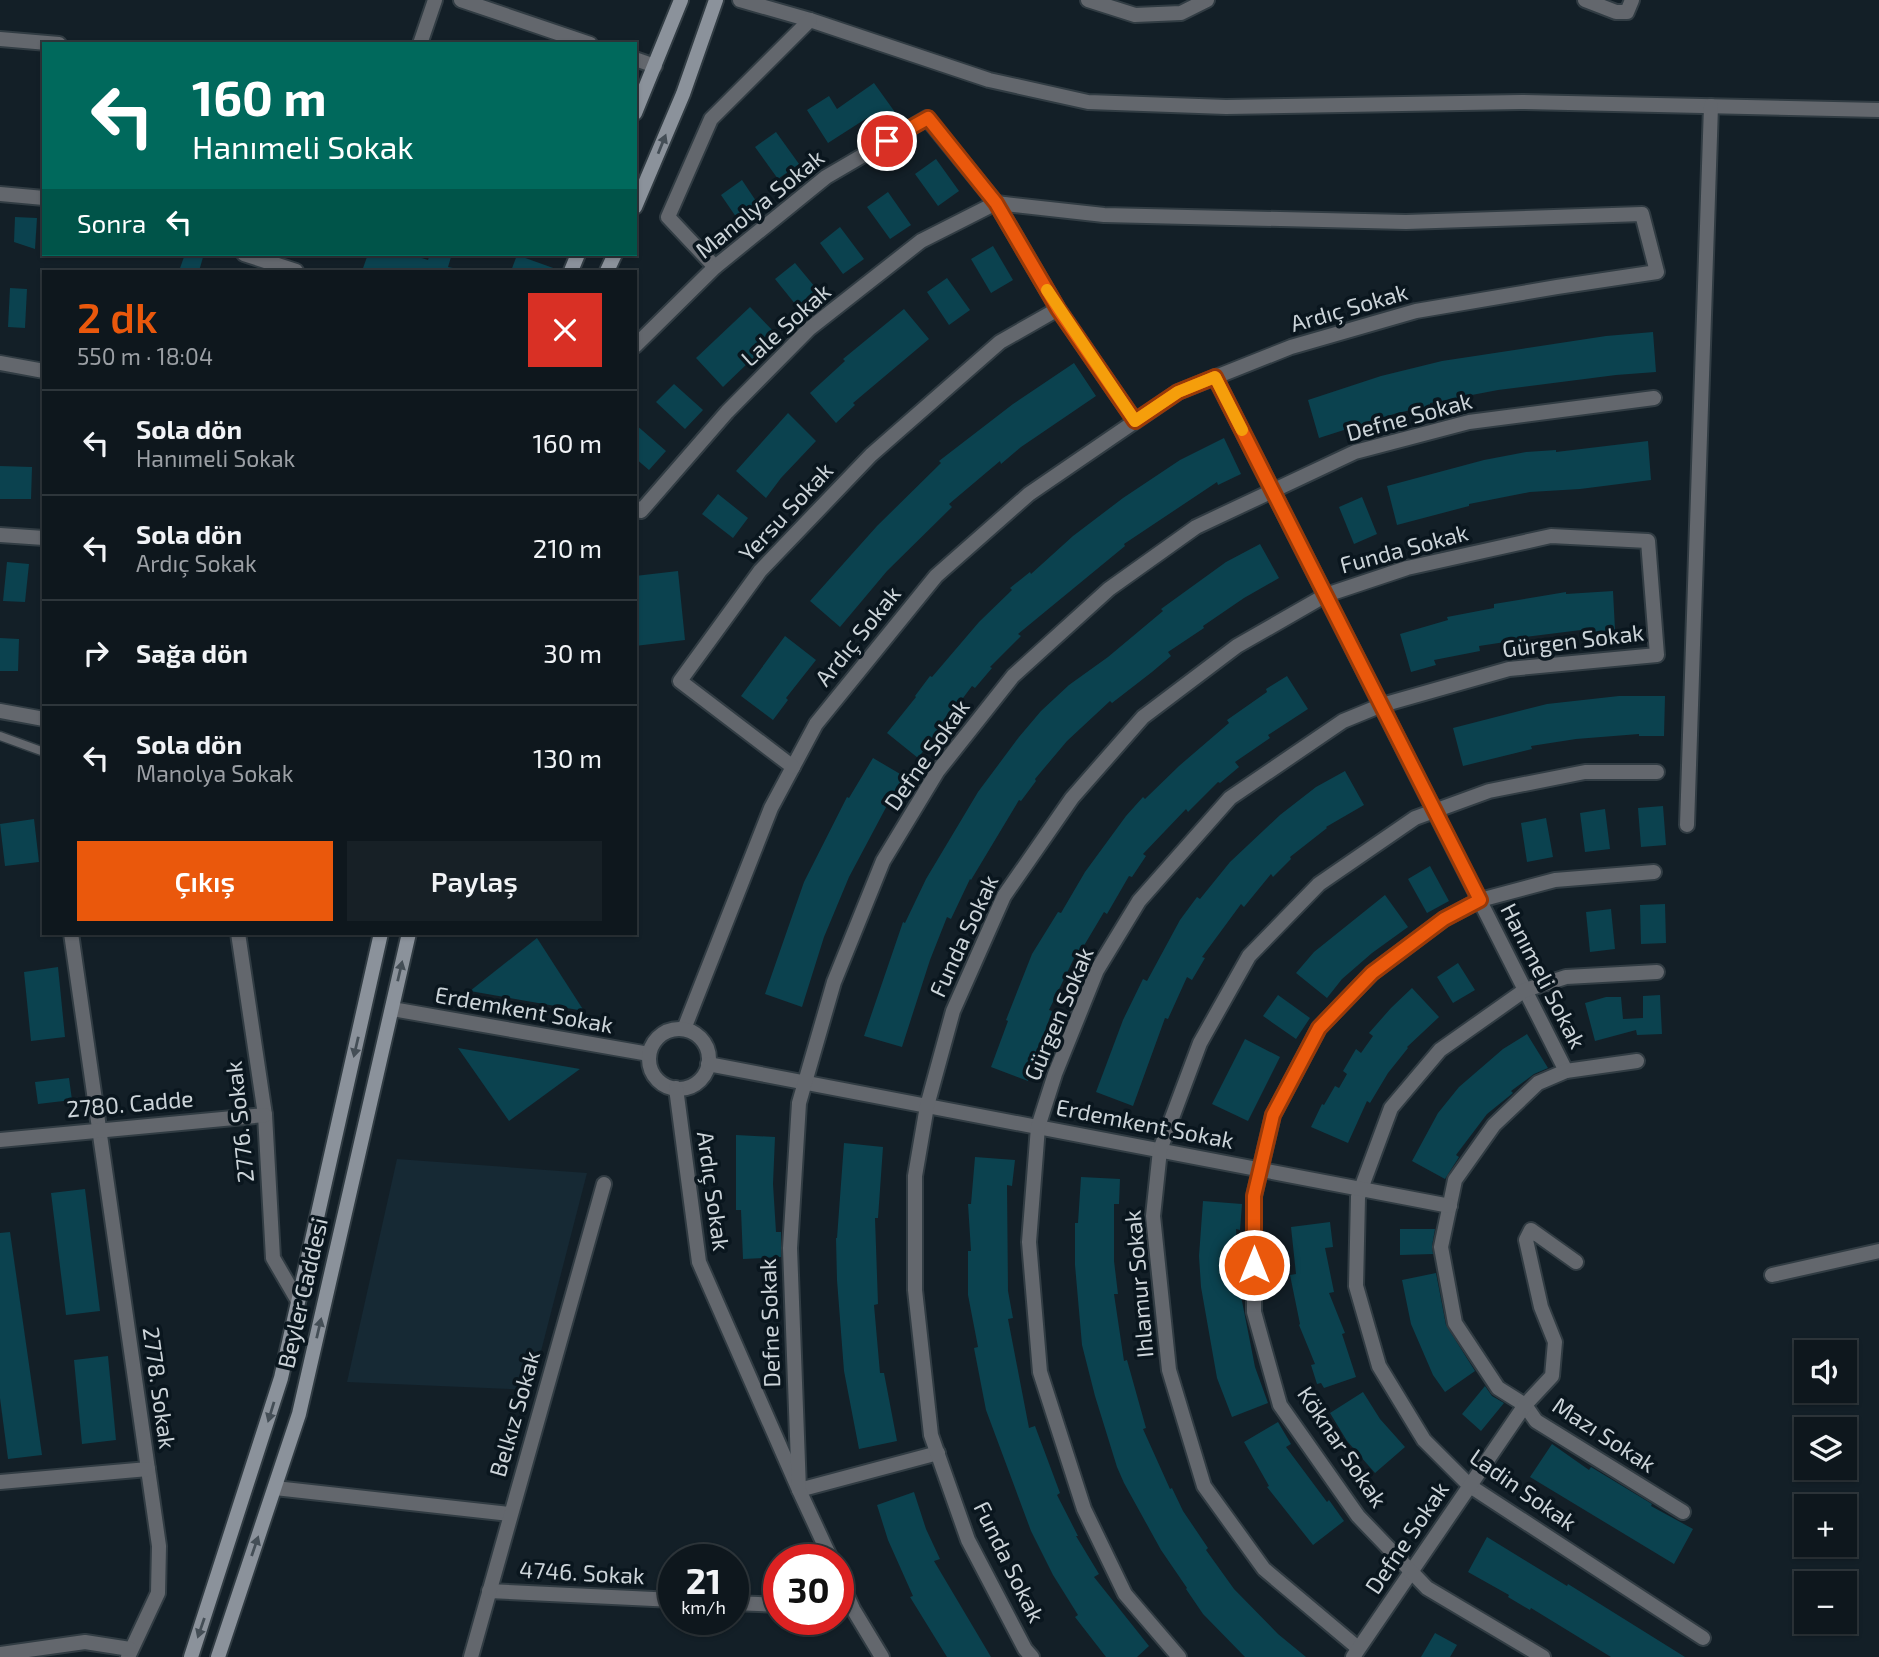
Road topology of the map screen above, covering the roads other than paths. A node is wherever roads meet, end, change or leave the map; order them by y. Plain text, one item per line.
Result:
1 (435, 0) edge
2 (461, 0) edge
3 (681, 0) edge
4 (716, 0) edge
5 (740, 0) edge
6 (1088, 0) edge
7 (1207, 0) edge
8 (1585, 0) edge
9 (1632, 0) edge
10 (810, 20) junction
11 (0, 39) edge
12 (421, 42) edge
13 (584, 42) edge
14 (42, 43) edge
15 (637, 60) edge
16 (655, 66) junction
17 (1712, 106) junction
18 (637, 108) edge
19 (1879, 110) edge
20 (0, 194) edge
21 (42, 198) edge
22 (637, 202) edge
23 (996, 203) junction
24 (253, 259) edge
25 (715, 267) junction
26 (292, 270) edge
27 (1058, 309) junction
28 (637, 344) edge
29 (0, 363) edge
30 (42, 371) edge
31 (1215, 377) junction
32 (1654, 398) dead end
33 (1135, 421) junction
34 (1272, 490) junction
35 (637, 508) edge
36 (0, 535) edge
37 (42, 538) edge
38 (1648, 541) joint
39 (1326, 595) junction
40 (1382, 705) junction
41 (0, 711) edge
42 (42, 723) edge
43 (0, 736) edge
44 (42, 751) edge
45 (793, 767) junction
46 (1657, 772) dead end
47 (1435, 811) junction
48 (1687, 825) dead end
49 (1654, 872) dead end
50 (1480, 900) junction
51 (71, 935) edge
52 (238, 935) edge
53 (381, 935) edge
54 (409, 935) edge
55 (1657, 972) dead end
56 (1525, 990) junction
57 (365, 1005) junction
58 (392, 1009) junction
59 (684, 1029) junction
60 (649, 1054) junction
61 (1637, 1060) dead end
62 (708, 1064) junction
63 (1566, 1071) junction
64 (805, 1082) junction
65 (676, 1088) junction
66 (927, 1106) junction
67 (265, 1115) junction
68 (1038, 1127) junction
69 (98, 1129) junction
70 (0, 1140) edge
71 (1160, 1150) junction
72 (1261, 1169) junction
73 (604, 1184) dead end
74 (1362, 1189) junction
75 (1450, 1206) junction
76 (1879, 1251) edge
77 (1576, 1262) dead end
78 (1772, 1275) dead end
79 (298, 1301) junction
80 (1525, 1405) junction
81 (938, 1453) junction
82 (148, 1469) junction
83 (0, 1482) edge
84 (1470, 1486) junction
85 (275, 1488) junction
86 (799, 1490) junction
87 (1683, 1512) dead end
88 (510, 1514) junction
89 (824, 1544) edge
90 (1412, 1573) junction
91 (489, 1591) junction
92 (658, 1599) edge
93 (854, 1611) edge
94 (1703, 1638) dead end
95 (129, 1653) edge
96 (1356, 1653) edge
97 (0, 1654) edge
98 (191, 1657) edge
99 (218, 1657) edge
100 (471, 1657) edge
101 (882, 1657) edge
102 (1032, 1657) edge
103 (1179, 1657) edge
104 (1544, 1657) edge

1 - 12 street
2 - 13 street
3 - 16 main road
22 -> 4 main road
5 - 10 street
6 - 7 street
8 - 9 street
10 - 17 street
10 - 25 street
11 - 14 street
15 - 16 street
16 - 18 main road
17 - 19 street
17 - 48 street
20 - 21 street
23 - 25 street, Manolya Sokak
23 - 27 street
23 - 31 street, Ardıç Sokak
23 - 35 street, Lale Sokak
24 - 26 street
25 - 28 street, Manolya Sokak
27 - 33 street
27 - 45 street, Yersu Sokak
29 - 30 street
31 - 33 street, Ardıç Sokak
31 - 34 street, Hanımeli Sokak
32 - 34 street, Defne Sokak
33 - 45 street, Ardıç Sokak
34 - 39 street, Hanımeli Sokak
34 - 64 street, Defne Sokak
36 - 37 street
38 - 39 street, Funda Sokak
38 - 40 street, Gürgen Sokak
39 - 40 street, Hanımeli Sokak
39 - 66 street, Funda Sokak
40 - 47 street, Hanımeli Sokak
40 - 68 street, Gürgen Sokak
41 - 42 street
43 - 44 lane
45 - 59 street, Ardıç Sokak
46 - 47 street, Ihlamur Sokak
47 - 50 street, Hanımeli Sokak
47 - 71 street, Ihlamur Sokak
49 - 50 street, Köknar Sokak
50 - 56 street, Hanımeli Sokak
50 - 72 street, Köknar Sokak
51 - 69 street, 2778. Sokak
52 - 67 street, 2776. Sokak
53 - 57 main road, Beyler Caddesi
58 -> 54 main road, Beyler Caddesi
55 - 56 street, Ladin Sokak
56 - 63 street, Hanımeli Sokak
56 - 74 street, Ladin Sokak
57 - 58 main road
57 -> 79 main road, Beyler Caddesi
58 - 60 street, Erdemkent Sokak
85 -> 58 main road, Beyler Caddesi
59 - 60 street
59 - 62 street
60 - 65 street
61 - 63 street, Mazı Sokak
62 - 64 street, Erdemkent Sokak
62 - 65 street
63 - 75 street, Mazı Sokak
64 - 66 street, Erdemkent Sokak
64 - 86 street, Defne Sokak
65 - 86 street, Ardıç Sokak
66 - 68 street, Erdemkent Sokak
66 - 81 street, Funda Sokak
67 - 69 street, 2780. Cadde
67 - 79 street, 2776. Sokak
68 - 71 street, Erdemkent Sokak
68 - 103 street, Gürgen Sokak
69 - 70 street, 2780. Cadde
69 - 82 street, 2778. Sokak
71 - 72 street, Erdemkent Sokak
71 - 96 street, Ihlamur Sokak
72 - 74 street, Erdemkent Sokak
72 - 90 street, Köknar Sokak
73 - 88 street, Belkız Sokak
74 - 75 street, Erdemkent Sokak
74 - 84 street, Ladin Sokak
75 - 80 street, Mazı Sokak
76 - 78 street
77 - 80 street, Defne Sokak
79 -> 98 main road, Beyler Caddesi
80 - 84 street, Defne Sokak
80 - 87 street, Mazı Sokak
81 - 86 street
81 - 102 street, Funda Sokak
82 - 83 street
82 - 95 street, 2778. Sokak
84 - 90 street, Defne Sokak
84 - 94 street, Ladin Sokak
85 - 88 street
99 -> 85 main road, Beyler Caddesi
86 - 89 street, Defne Sokak
88 - 91 street, Belkız Sokak
90 - 96 street, Defne Sokak
90 - 104 street, Köknar Sokak
91 - 92 street, 4746. Sokak
91 - 100 street, Belkız Sokak
93 - 101 street
95 - 97 street

